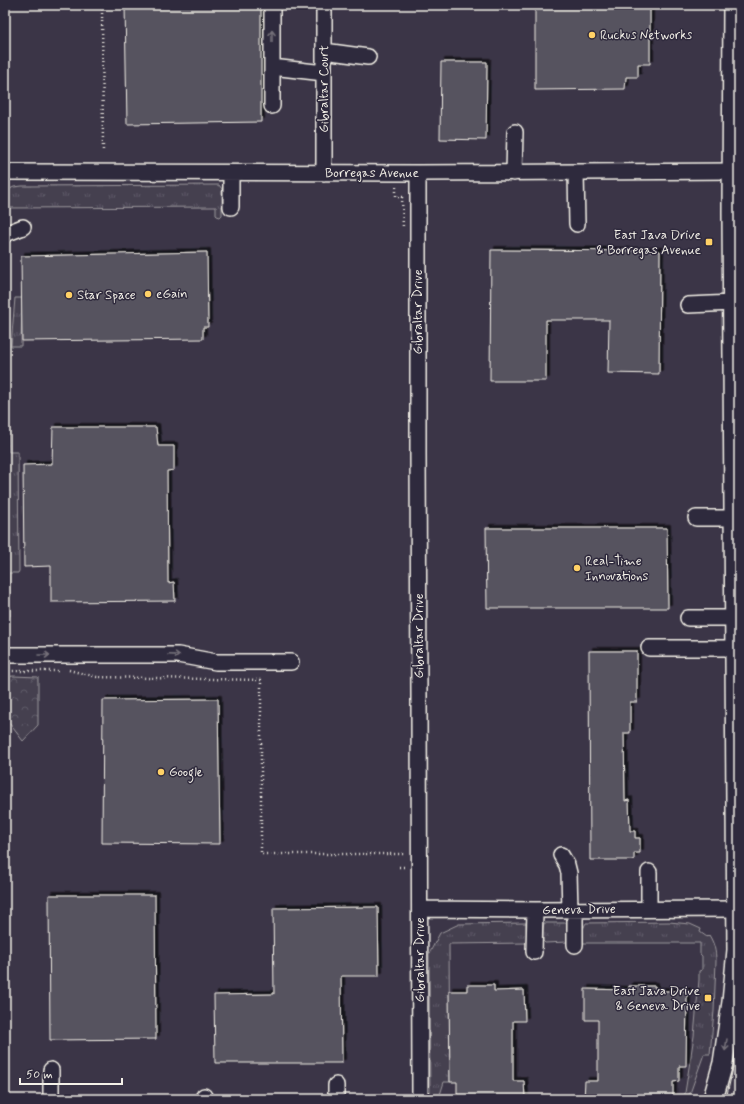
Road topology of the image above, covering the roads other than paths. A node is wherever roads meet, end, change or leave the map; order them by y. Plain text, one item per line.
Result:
1 (272, 5) edge
2 (324, 5) edge
3 (733, 5) edge
4 (324, 51) junction
5 (368, 57) dead end
6 (272, 67) junction
7 (324, 73) junction
8 (272, 106) dead end
9 (515, 132) dead end
10 (736, 171) edge
11 (5, 172) edge
12 (231, 173) junction
13 (324, 173) junction
14 (514, 173) junction
15 (576, 173) junction
16 (418, 174) junction
17 (231, 207) dead end
18 (577, 224) dead end
19 (23, 227) dead end
20 (5, 234) edge
21 (733, 303) junction
22 (688, 305) dead end
23 (696, 518) dead end
24 (734, 518) junction
25 (688, 618) dead end
26 (735, 618) junction
27 (650, 648) dead end
28 (734, 648) junction
29 (5, 655) edge
30 (291, 662) dead end
31 (561, 855) dead end
32 (649, 872) dead end
33 (420, 909) junction
34 (649, 909) junction
35 (738, 909) edge
36 (535, 910) junction
37 (572, 910) junction
38 (575, 945) dead end
39 (534, 952) dead end
40 (51, 1070) dead end
41 (51, 1099) edge
42 (420, 1099) edge
43 (713, 1099) edge

6 -> 1 street
2 - 4 street, Gibraltar Court
3 - 10 main road
4 - 5 street
4 - 7 street, Gibraltar Court
6 - 7 street
6 - 8 street
7 - 13 street, Gibraltar Court
9 - 14 street
10 - 15 street, Borregas Avenue
10 - 21 main road
11 - 12 street, Borregas Avenue
12 - 13 street, Borregas Avenue
12 - 17 street
13 - 16 street, Borregas Avenue
14 - 15 street, Borregas Avenue
14 - 16 street, Borregas Avenue
15 - 18 street
16 - 33 street, Gibraltar Drive
19 - 20 street
21 - 22 street
21 - 24 main road
23 - 24 street
24 - 26 main road
25 - 26 street
26 - 28 main road
27 - 28 street
28 - 35 main road
29 -> 30 street
31 - 37 street
32 - 34 street
33 - 36 street, Geneva Drive
33 - 42 street, Gibraltar Drive
34 - 35 street, Geneva Drive
34 - 37 street, Geneva Drive
35 -> 43 main road
36 - 37 street, Geneva Drive
36 - 39 street
37 - 38 street
40 - 41 street

